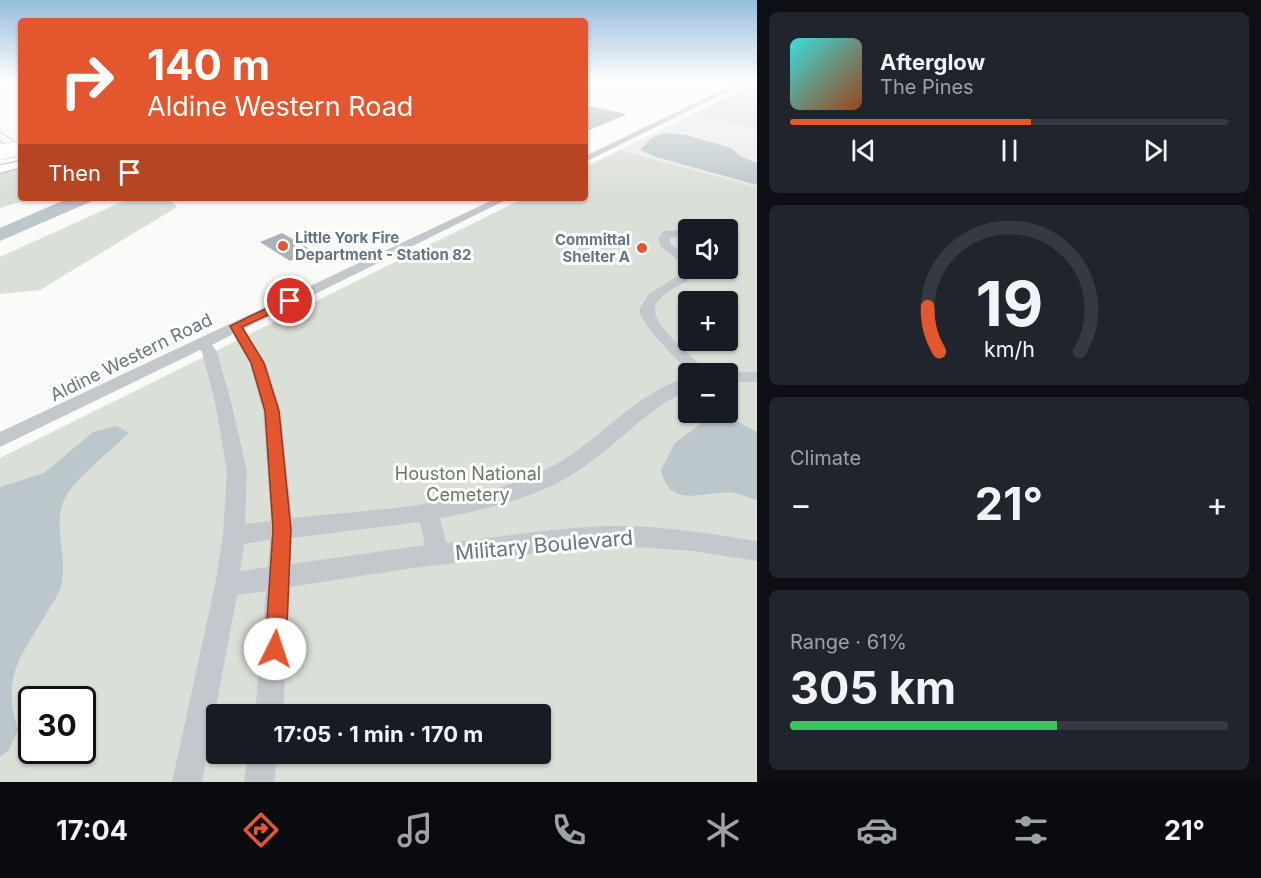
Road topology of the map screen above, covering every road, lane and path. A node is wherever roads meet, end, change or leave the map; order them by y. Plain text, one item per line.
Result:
1 (671, 117) edge
2 (0, 133) edge
3 (17, 134) edge
4 (0, 145) edge
5 (18, 149) edge
6 (18, 150) edge
7 (0, 152) edge
8 (588, 158) edge
9 (18, 165) edge
10 (0, 169) edge
11 (499, 201) edge
12 (678, 233) edge
13 (678, 255) edge
14 (679, 279) edge
15 (236, 326) junction
16 (202, 342) junction
17 (689, 363) edge
18 (738, 376) edge
19 (757, 377) edge
20 (678, 388) edge
21 (0, 440) edge
22 (428, 512) junction
23 (282, 529) junction
24 (234, 535) junction
25 (757, 551) edge
26 (438, 554) junction
27 (280, 579) junction
28 (227, 585) junction
29 (270, 704) edge
30 (261, 764) edge
31 (188, 782) edge
32 (259, 782) edge

1 - 8 street
2 - 3 main road
2 - 6 main road
3 - 4 highway
5 - 7 highway, bridge
9 - 10 main road
11 - 15 street, Aldine Western Road
12 - 13 street
14 - 17 street
15 - 16 street, Aldine Western Road
15 - 23 street
16 - 21 street, Aldine Western Road
16 - 24 street
18 - 19 street
20 - 22 street
22 - 23 street
22 - 26 street, Military Boulevard
23 - 24 street
23 - 27 street
24 - 28 street
25 - 26 street, Military Boulevard
26 - 27 street, Military Boulevard
27 - 28 street, Military Boulevard
27 - 29 street
28 - 31 street
30 - 32 street

